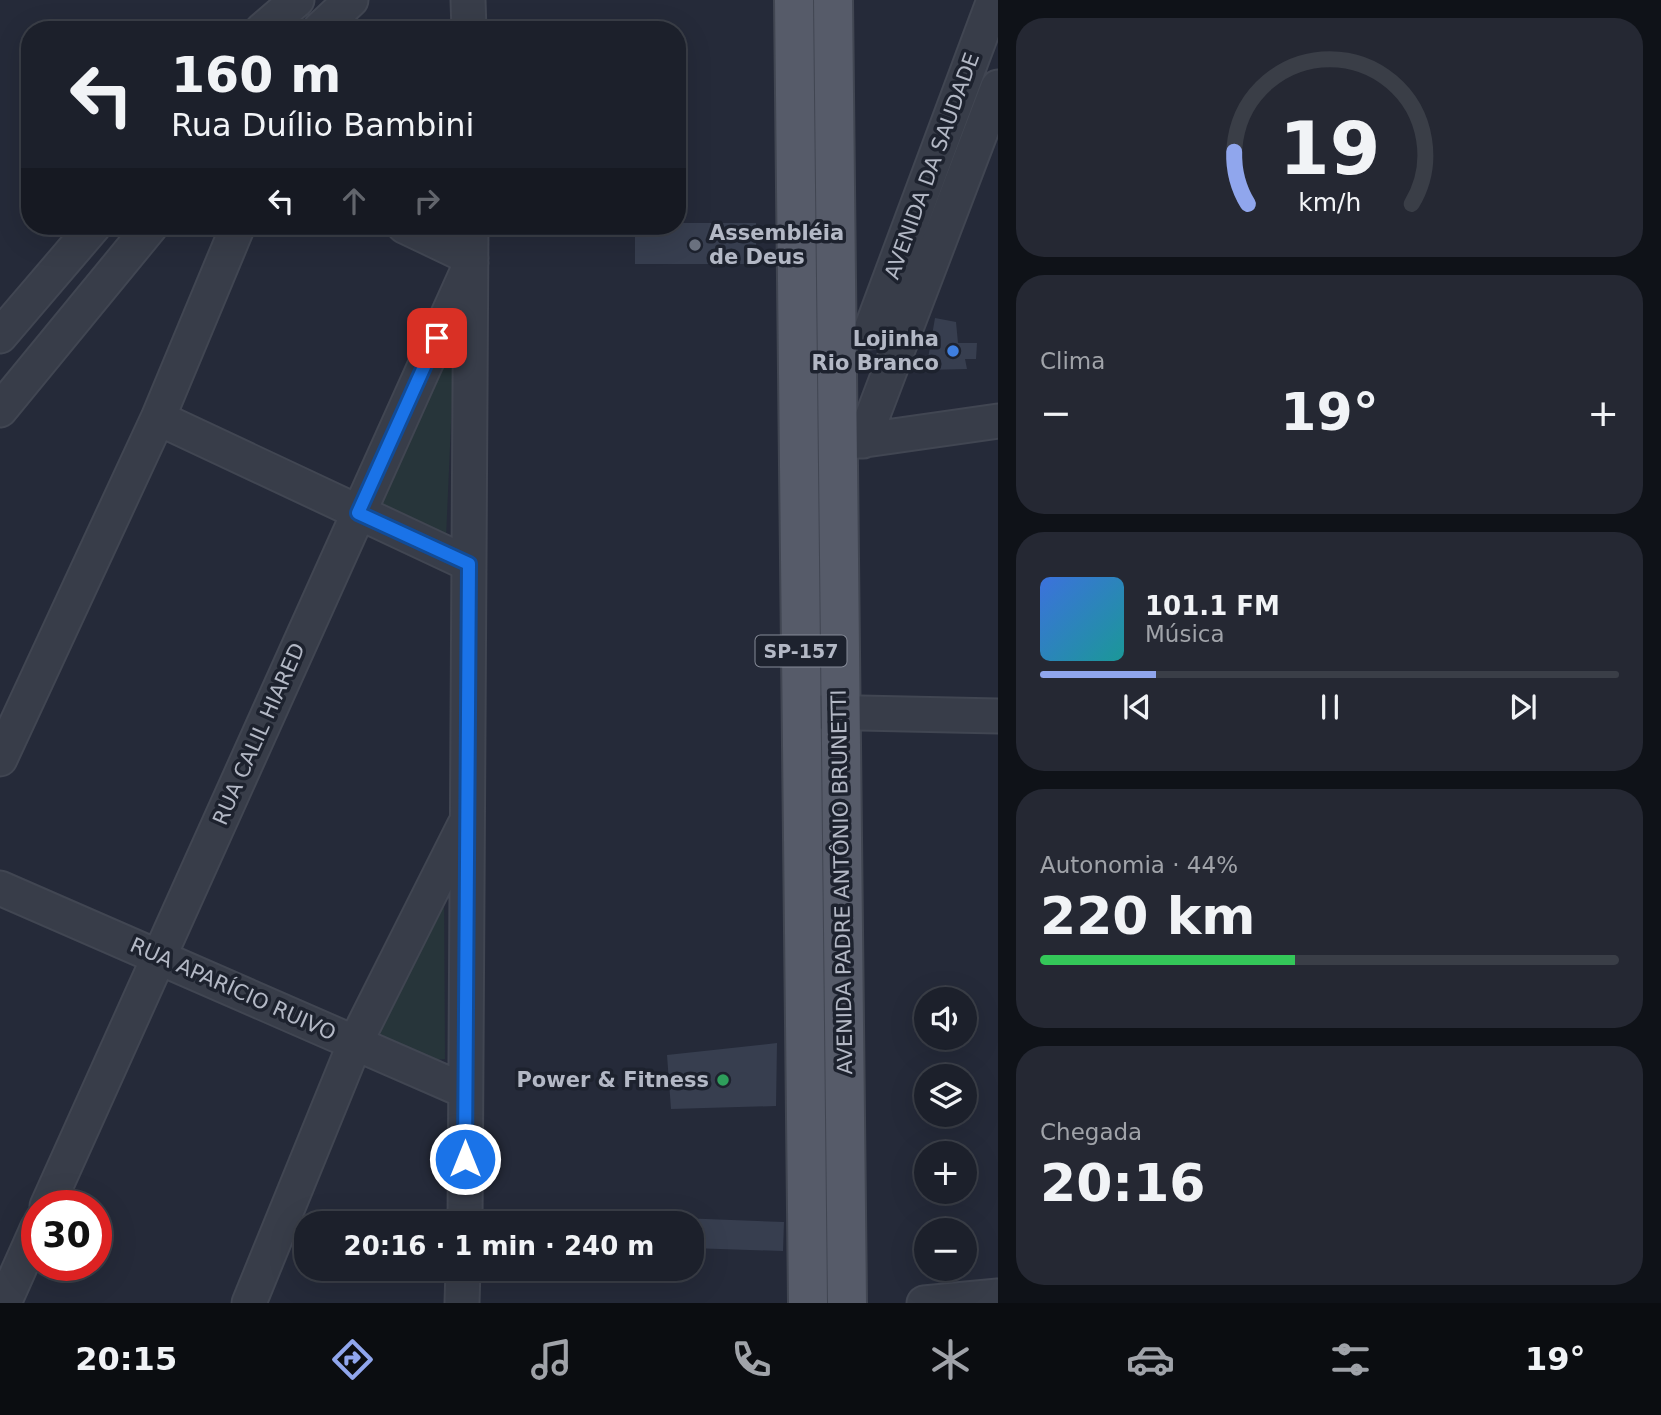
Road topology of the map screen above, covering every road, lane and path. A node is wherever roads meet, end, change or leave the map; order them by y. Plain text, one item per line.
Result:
1 (297, 0) edge
2 (305, 0) edge
3 (351, 0) edge
4 (468, 0) edge
5 (794, 0) edge
6 (833, 0) edge
7 (994, 0) edge
8 (272, 21) edge
9 (311, 21) edge
10 (329, 21) edge
11 (469, 21) edge
12 (998, 87) edge
13 (86, 235) edge
14 (144, 235) edge
15 (234, 235) edge
16 (430, 235) edge
17 (471, 249) edge
18 (870, 332) dead end
19 (0, 336) edge
20 (0, 411) edge
21 (158, 418) junction
22 (998, 422) edge
23 (851, 442) junction
24 (358, 513) junction
25 (469, 564) junction
26 (802, 712) junction
27 (840, 712) junction
28 (998, 716) edge
29 (0, 759) edge
30 (467, 821) junction
31 (0, 888) edge
32 (159, 957) junction
33 (355, 1043) junction
34 (465, 1091) junction
35 (54, 1190) edge
36 (465, 1211) edge
37 (21, 1265) edge
38 (462, 1281) edge
39 (998, 1296) edge
40 (4, 1303) edge
41 (249, 1303) edge
42 (461, 1303) edge
43 (808, 1303) edge
44 (848, 1303) edge
45 (924, 1303) edge

1 - 8 street
2 - 9 street
3 - 10 street
4 - 11 street
5 - 26 main road, AVENIDA PADRE ANTÔNIO BRUNETTI / SP-157
6 - 23 main road, AVENIDA PADRE ANTÔNIO BRUNETTI / SP-157
7 - 18 street, AVENIDA DA SAUDADE
12 - 23 street, AVENIDA DA SAUDADE
13 - 19 street
14 - 20 street
15 - 21 street
16 - 17 street
17 - 24 street, RUA CALIL HIARED
17 - 25 street
21 - 24 street
21 - 29 street
22 - 23 street
23 - 27 main road, AVENIDA PADRE ANTÔNIO BRUNETTI / SP-157
24 - 25 street
24 - 32 street, RUA CALIL HIARED
25 - 30 street
26 - 27 street
26 - 43 main road, AVENIDA PADRE ANTÔNIO BRUNETTI / SP-157
27 - 28 street
27 - 44 main road, AVENIDA PADRE ANTÔNIO BRUNETTI / SP-157
30 - 33 street
30 - 34 street
31 - 32 street, RUA APARÍCIO RUIVO
32 - 33 street, RUA APARÍCIO RUIVO
32 - 35 street, RUA CALIL HIARED
33 - 34 street, RUA APARÍCIO RUIVO
33 - 41 street
34 - 36 street
37 - 40 street
38 - 42 street
39 - 45 street

